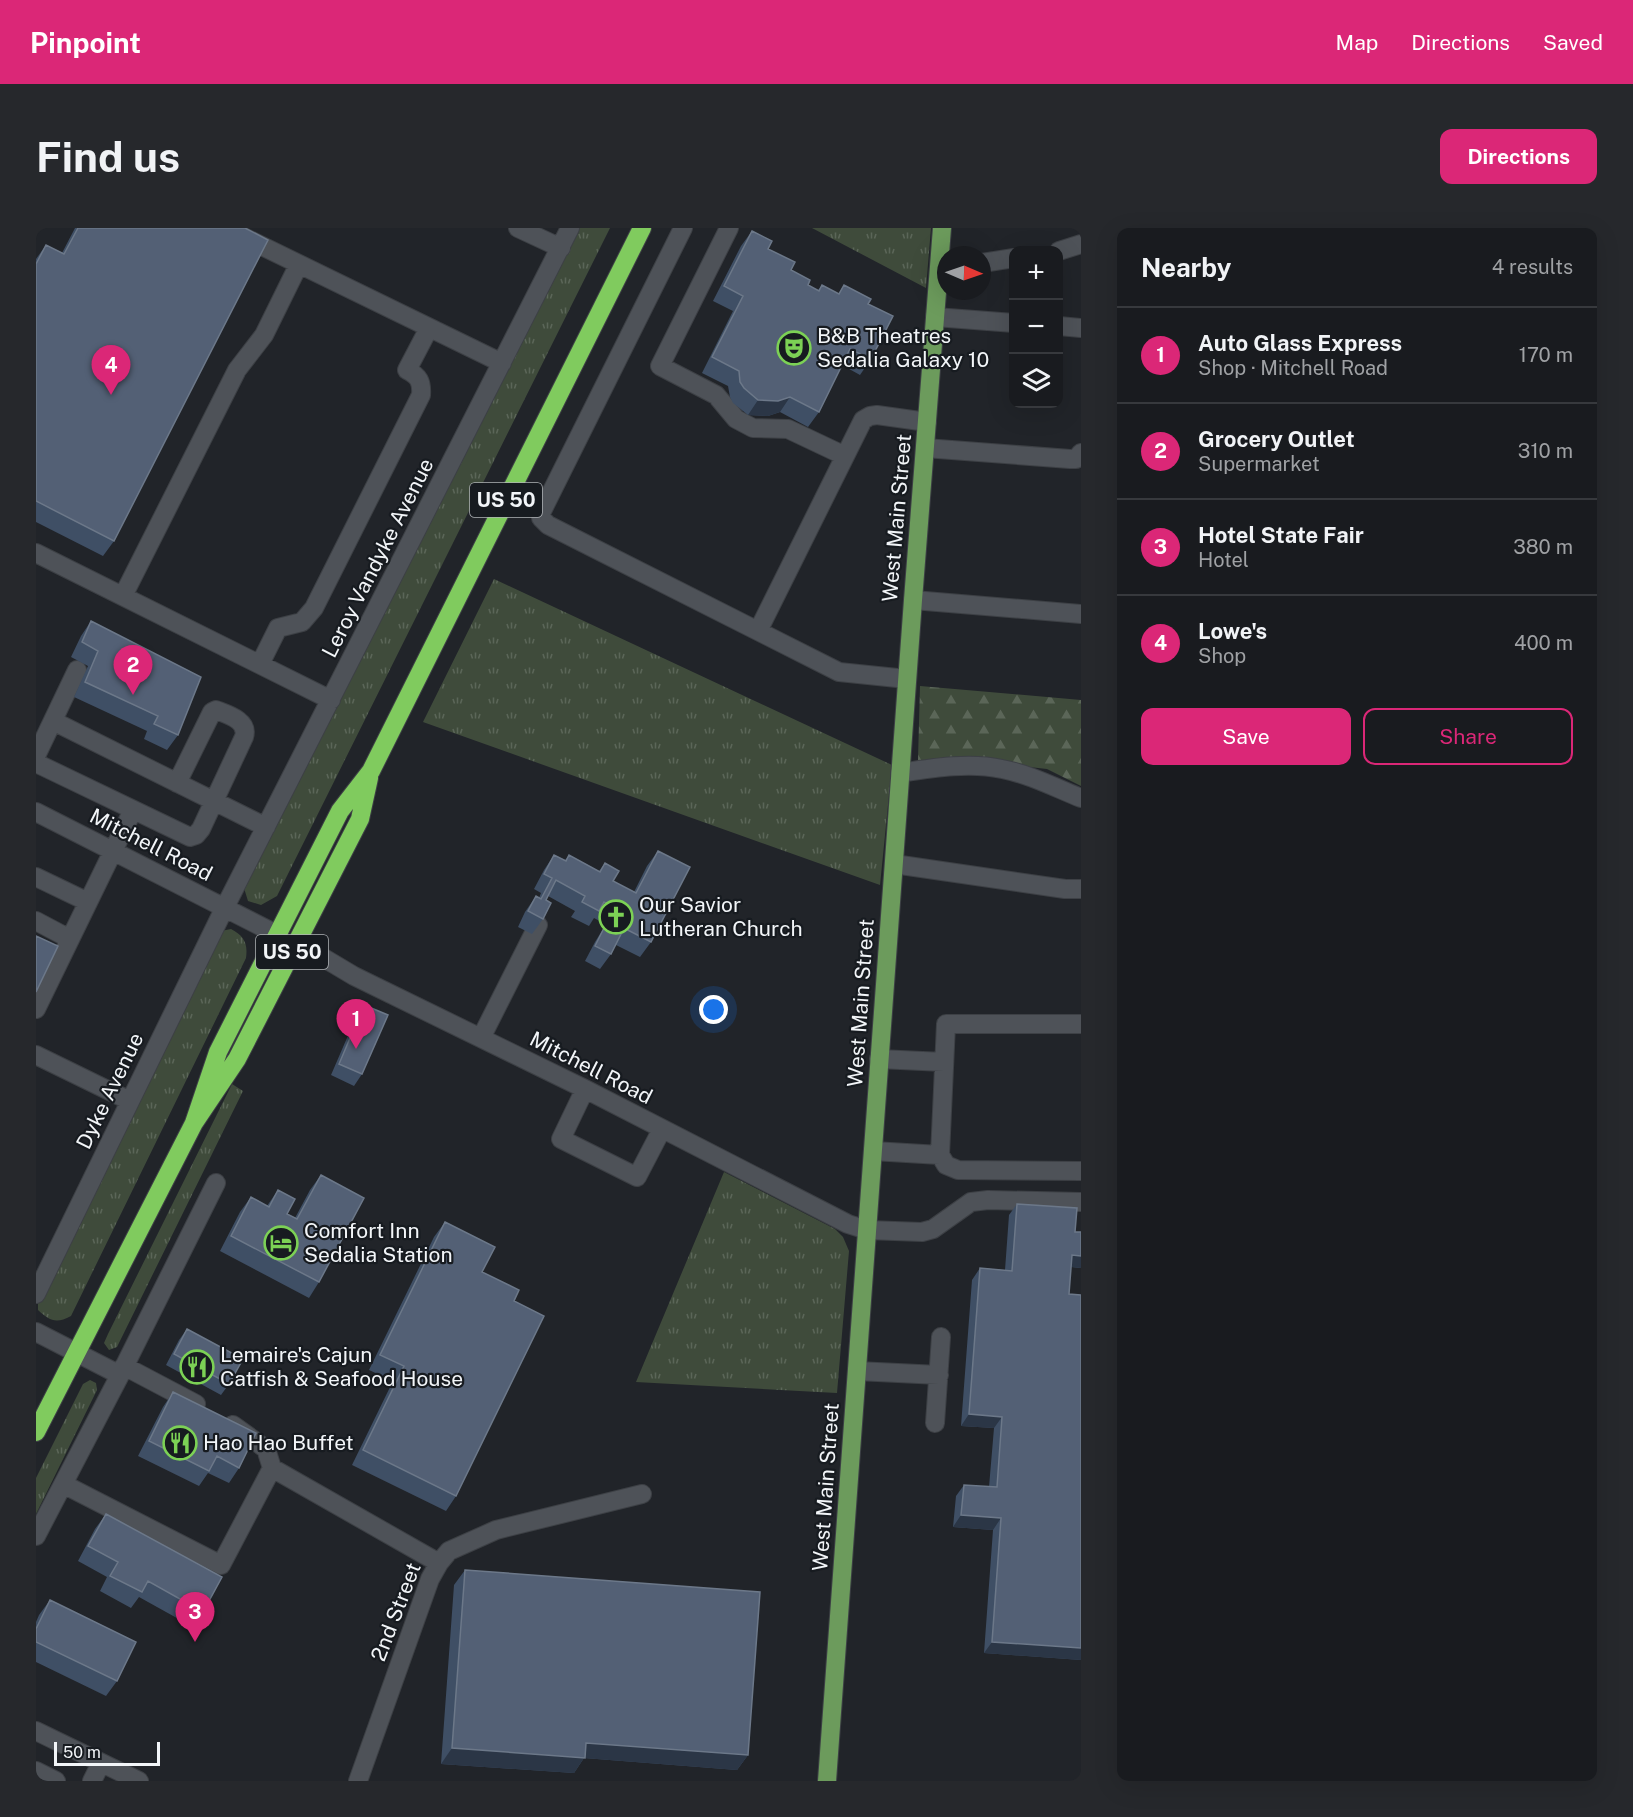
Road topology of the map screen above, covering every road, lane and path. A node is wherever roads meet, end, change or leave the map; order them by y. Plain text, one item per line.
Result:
1 (225, 228) edge
2 (518, 228) edge
3 (570, 228) edge
4 (642, 228) edge
5 (683, 228) edge
6 (729, 228) edge
7 (942, 228) edge
8 (1081, 244) edge
9 (942, 246) edge
10 (561, 248) junction
11 (1063, 250) edge
12 (1009, 259) edge
13 (991, 261) edge
14 (299, 264) junction
15 (938, 300) edge
16 (935, 317) junction
17 (1009, 323) edge
18 (1063, 326) edge
19 (429, 328) junction
20 (1081, 328) edge
21 (502, 363) junction
22 (927, 422) junction
23 (925, 448) junction
24 (1081, 453) edge
25 (845, 456) junction
26 (36, 553) edge
27 (123, 596) junction
28 (913, 600) junction
29 (1081, 614) edge
30 (758, 631) junction
31 (260, 664) junction
32 (77, 670) dead end
33 (907, 679) junction
34 (331, 699) junction
35 (53, 721) junction
36 (36, 756) edge
37 (36, 762) edge
38 (371, 771) junction
39 (900, 773) junction
40 (177, 783) junction
41 (1081, 798) edge
42 (213, 801) junction
43 (133, 810) junction
44 (36, 812) edge
45 (266, 827) junction
46 (114, 851) junction
47 (894, 864) junction
48 (36, 877) edge
49 (1081, 889) edge
50 (88, 902) junction
51 (225, 907) junction
52 (36, 921) edge
53 (538, 925) edge
54 (278, 935) junction
55 (70, 939) junction
56 (297, 942) junction
57 (36, 1009) edge
58 (1081, 1024) edge
59 (481, 1038) junction
60 (36, 1055) edge
61 (879, 1059) junction
62 (944, 1062) junction
63 (585, 1089) junction
64 (130, 1101) junction
65 (194, 1123) junction
66 (662, 1129) junction
67 (873, 1151) junction
68 (940, 1155) junction
69 (1081, 1171) edge
70 (216, 1183) dead end
71 (1081, 1202) edge
72 (867, 1230) junction
73 (36, 1294) edge
74 (36, 1332) edge
75 (941, 1337) dead end
76 (76, 1352) junction
77 (122, 1370) junction
78 (857, 1371) junction
79 (939, 1375) junction
80 (935, 1423) dead end
81 (36, 1432) edge
82 (272, 1468) junction
83 (63, 1485) junction
84 (642, 1494) dead end
85 (36, 1536) edge
86 (439, 1563) junction
87 (36, 1731) edge
88 (101, 1763) junction
89 (36, 1771) edge
90 (56, 1781) edge
91 (92, 1781) edge
92 (139, 1781) edge
93 (358, 1781) edge
94 (827, 1781) edge

1 - 14 street
2 - 10 street
3 - 10 street, Leroy Vandyke Avenue
4 - 38 highway, US 50
5 - 30 street
6 - 25 street
7 - 9 main road, West Main Street
8 - 11 street
10 - 21 street, Leroy Vandyke Avenue
12 - 13 street
14 - 19 street
14 - 27 street
15 - 16 main road, West Main Street
16 - 17 street
16 - 22 main road, West Main Street
18 - 20 street
19 - 21 street
19 - 31 street
21 - 34 street, Leroy Vandyke Avenue
22 - 23 main road, West Main Street
22 - 25 street
23 - 24 street
23 - 28 main road, West Main Street
25 - 30 street
26 - 27 street
27 - 31 street
28 - 29 street
28 - 33 main road, West Main Street
30 - 33 street
31 - 34 street
32 - 35 street
33 - 39 main road, West Main Street
34 - 45 street, Leroy Vandyke Avenue
35 - 36 street
35 - 40 street
37 - 43 street
38 - 54 highway, US 50
38 - 56 highway, US 50
39 - 41 street
39 - 47 main road, West Main Street
40 - 42 street
40 - 42 street
42 - 43 street
42 - 45 street
43 - 46 street
44 - 46 street, Mitchell Road
45 - 51 street, Leroy Vandyke Avenue
46 - 50 street
46 - 51 street, Mitchell Road
47 - 49 street
47 - 61 main road, West Main Street
48 - 50 street
50 - 55 street
51 - 54 street, Mitchell Road
51 - 64 street, Dyke Avenue
52 - 55 street
53 - 59 street
54 - 65 highway, US 50
55 - 57 street
56 - 59 street, Mitchell Road
56 - 65 highway, US 50
58 - 62 street
59 - 63 street, Mitchell Road
60 - 64 street
61 - 62 street
61 - 67 main road, West Main Street
62 - 68 street
63 - 66 street, Mitchell Road
63 - 66 street
64 - 73 street, Dyke Avenue
65 - 76 highway, US 50
66 - 72 street, Mitchell Road
67 - 68 street
67 - 72 main road, West Main Street
68 - 69 street
70 - 77 street
71 - 72 street, Mitchell Road
72 - 78 main road, West Main Street
74 - 76 street
75 - 79 street
76 - 77 street
76 - 81 highway, US 50
77 - 82 street
77 - 83 street
78 - 79 street
78 - 94 main road, West Main Street
79 - 80 street
82 - 83 street
82 - 86 street
83 - 85 street
84 - 86 street, 2nd Street
86 - 93 street, 2nd Street
87 - 88 street
88 - 91 street
88 - 92 street
89 - 90 street

